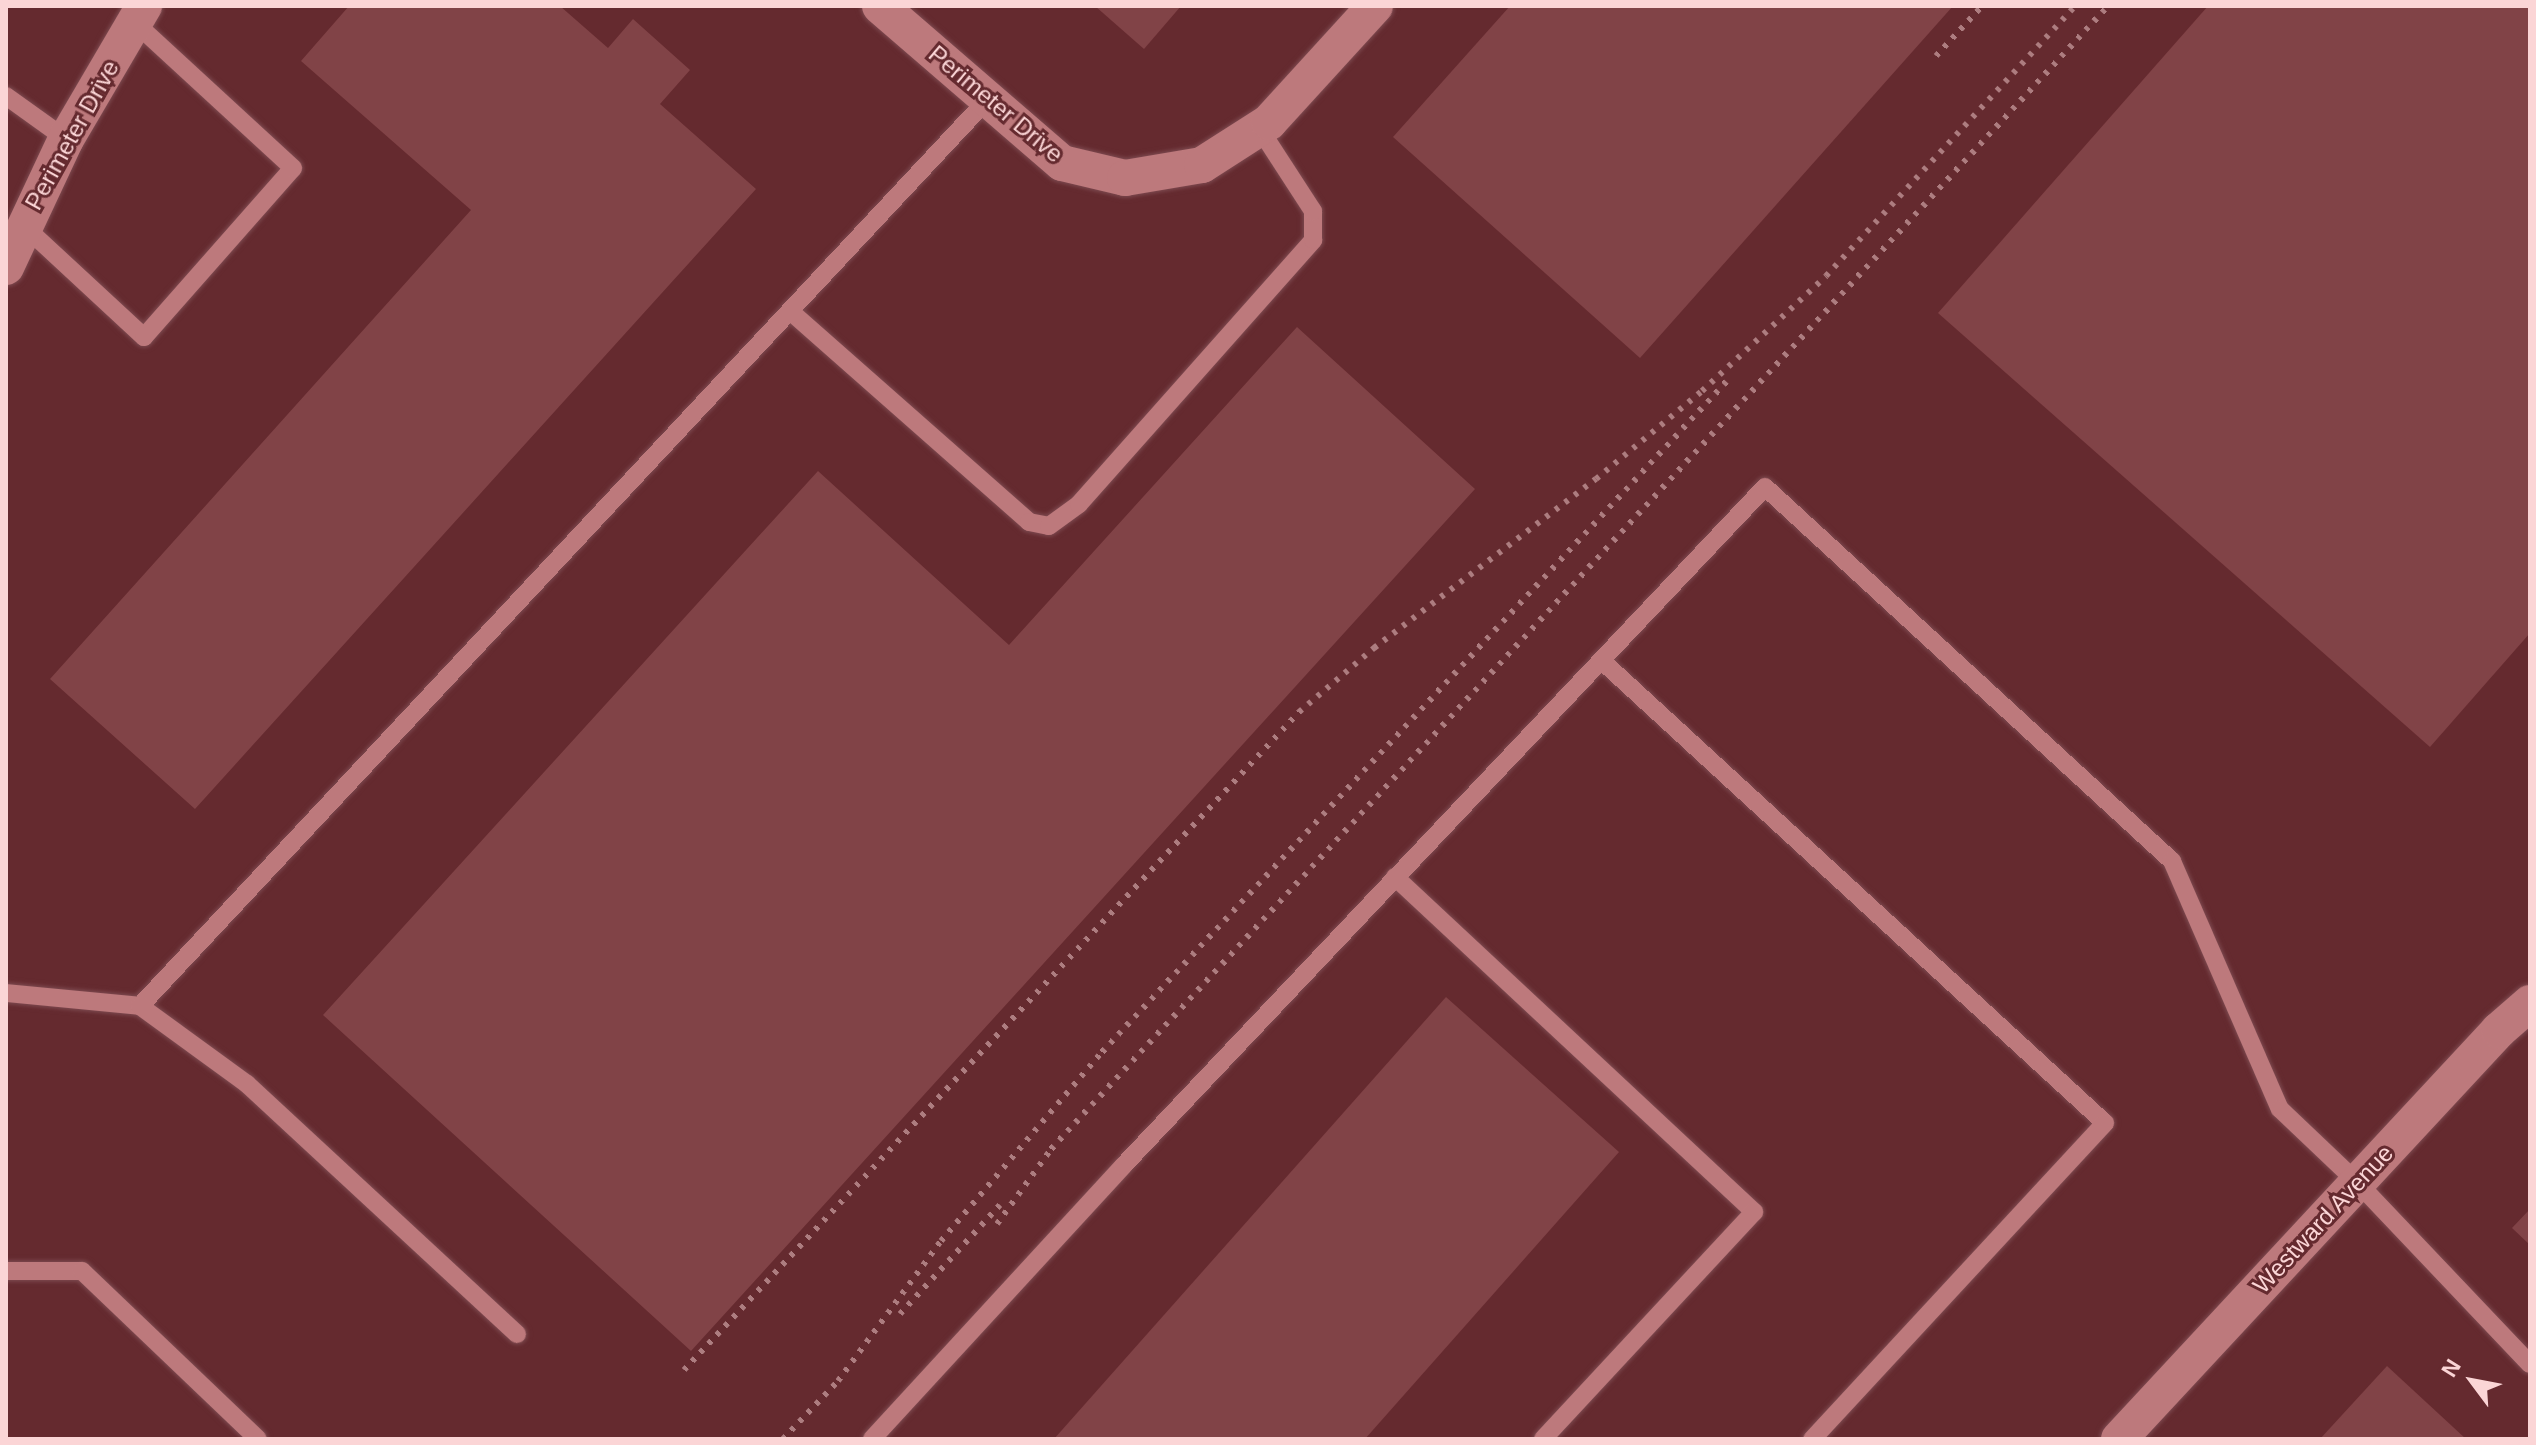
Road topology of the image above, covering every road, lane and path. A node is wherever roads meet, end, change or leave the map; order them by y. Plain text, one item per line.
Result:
1 (880, 6) edge
2 (1375, 6) edge
3 (139, 14) edge
4 (6, 96) edge
5 (988, 99) junction
6 (1259, 128) junction
7 (66, 139) junction
8 (23, 225) junction
9 (6, 267) edge
10 (790, 311) junction
11 (1601, 660) junction
12 (1395, 877) junction
13 (6, 993) edge
14 (2530, 1003) edge
15 (140, 1006) junction
16 (2357, 1182) junction
17 (6, 1271) edge
18 (517, 1334) dead end
19 (2530, 1364) edge
20 (258, 1439) edge
21 (872, 1439) edge
22 (1543, 1439) edge
23 (1812, 1439) edge
24 (2119, 1439) edge

1 - 5 street, Perimeter Drive
2 - 6 street
3 - 7 street, Perimeter Drive
3 - 8 lane
4 - 7 lane
5 - 6 street, Perimeter Drive
5 - 10 lane
6 - 10 lane
7 - 8 street, Perimeter Drive
8 - 9 street, Perimeter Drive
10 - 15 lane
11 - 12 lane
11 - 16 lane
11 - 23 lane
12 - 21 lane
12 - 22 lane
13 - 15 lane
14 - 16 street, Westward Avenue
15 - 18 lane
16 - 19 lane
16 - 24 street, Westward Avenue
17 - 20 lane

